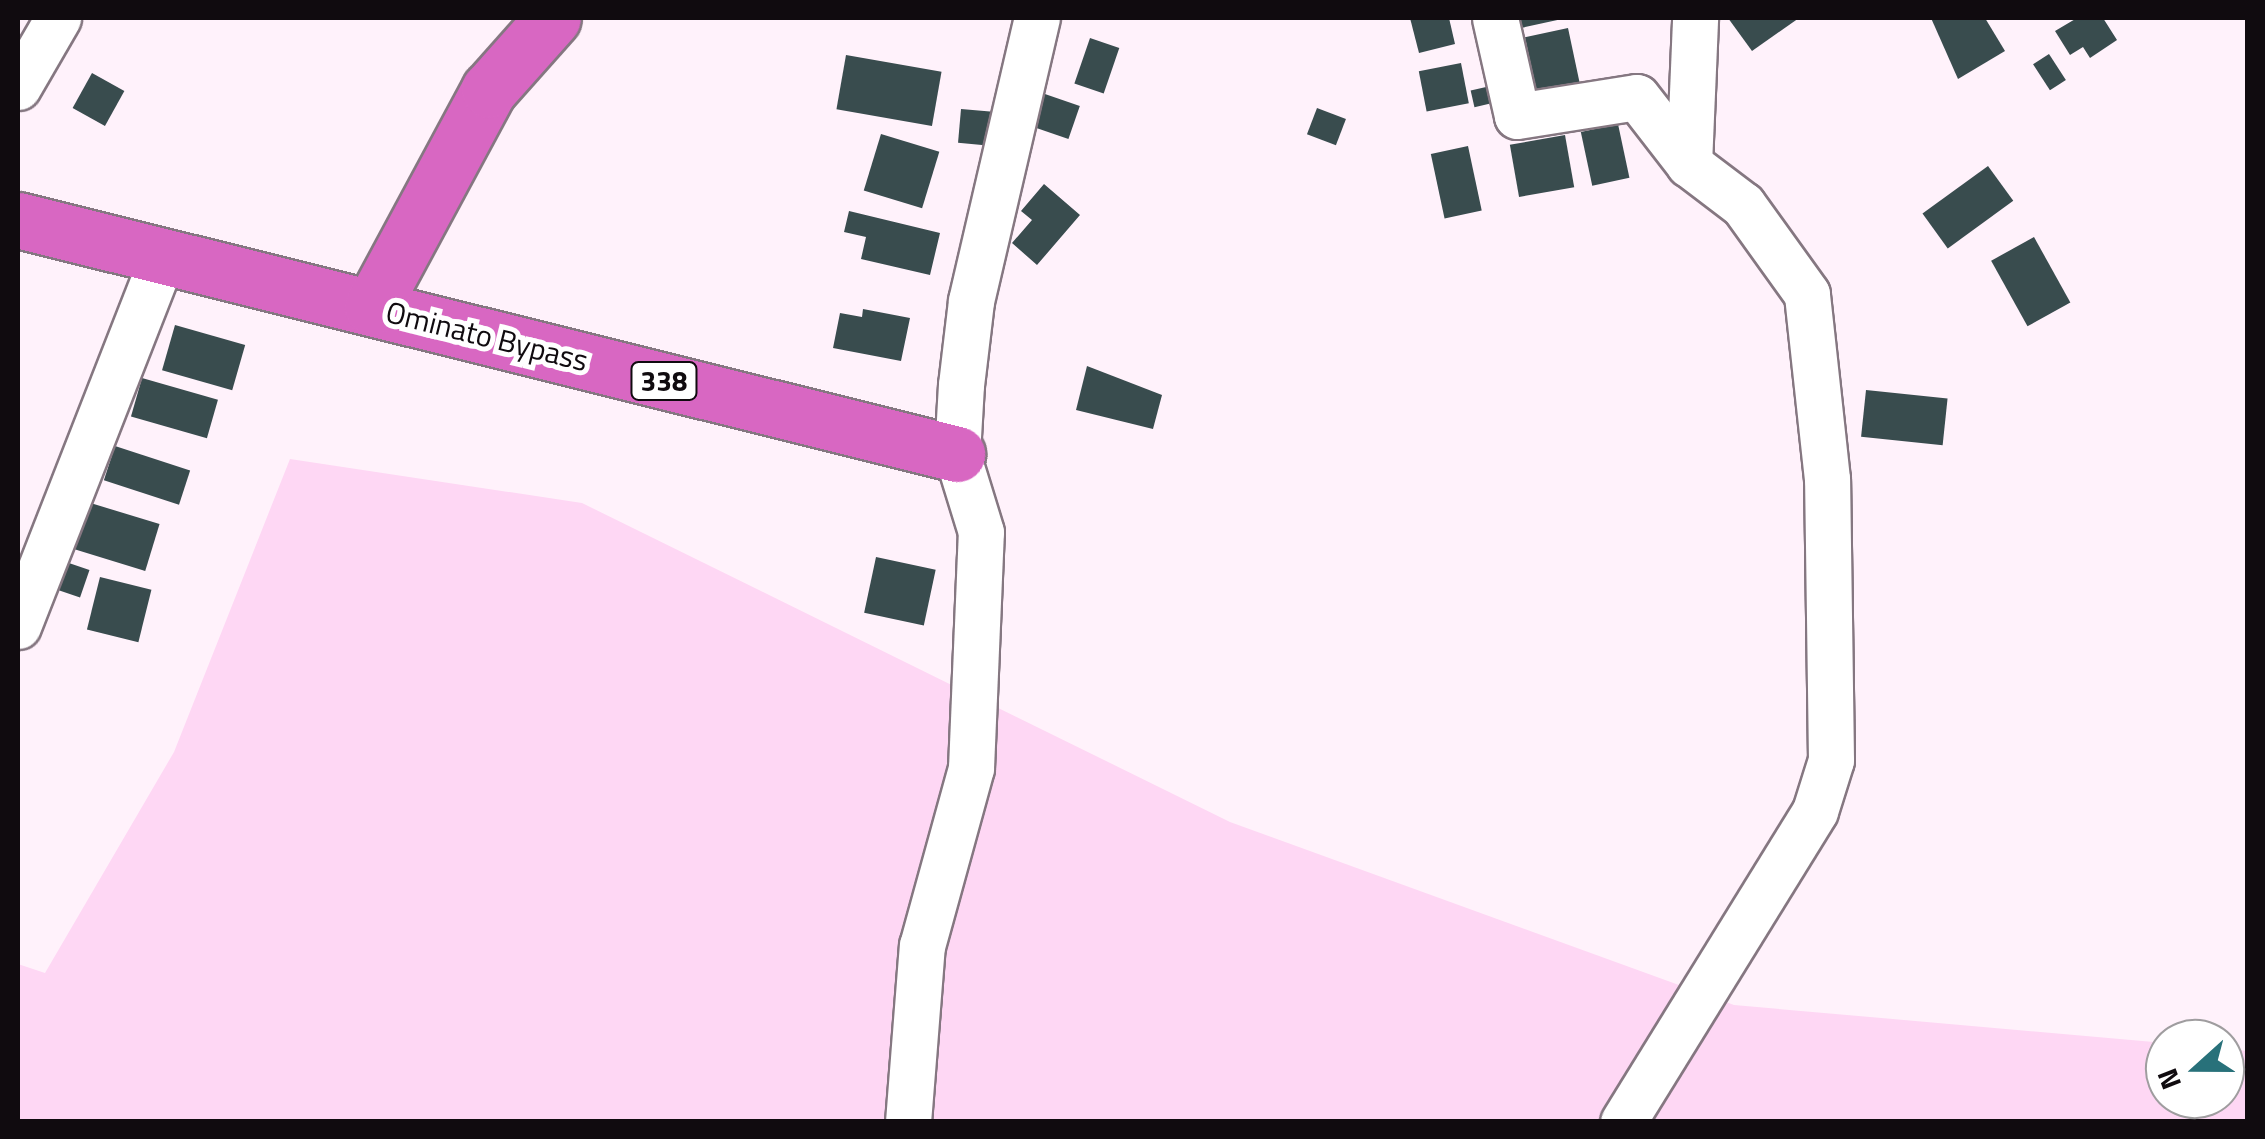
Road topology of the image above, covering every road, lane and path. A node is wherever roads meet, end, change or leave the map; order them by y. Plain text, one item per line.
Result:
1 (58, 18) edge
2 (552, 18) edge
3 (1037, 18) edge
4 (1495, 18) edge
5 (1695, 18) edge
6 (18, 87) edge
7 (1689, 164) junction
8 (18, 220) edge
9 (163, 256) junction
10 (372, 307) junction
11 (956, 454) junction
12 (18, 626) edge
13 (908, 1122) edge
14 (1624, 1122) edge

1 - 6 street
2 - 10 highway
3 - 11 street
4 - 7 street
5 - 7 street
7 - 14 street
8 - 9 highway, Ominato Bypass / 338
9 - 10 highway, Ominato Bypass / 338
9 - 12 street
10 - 11 highway, Ominato Bypass / 338
11 - 13 street

